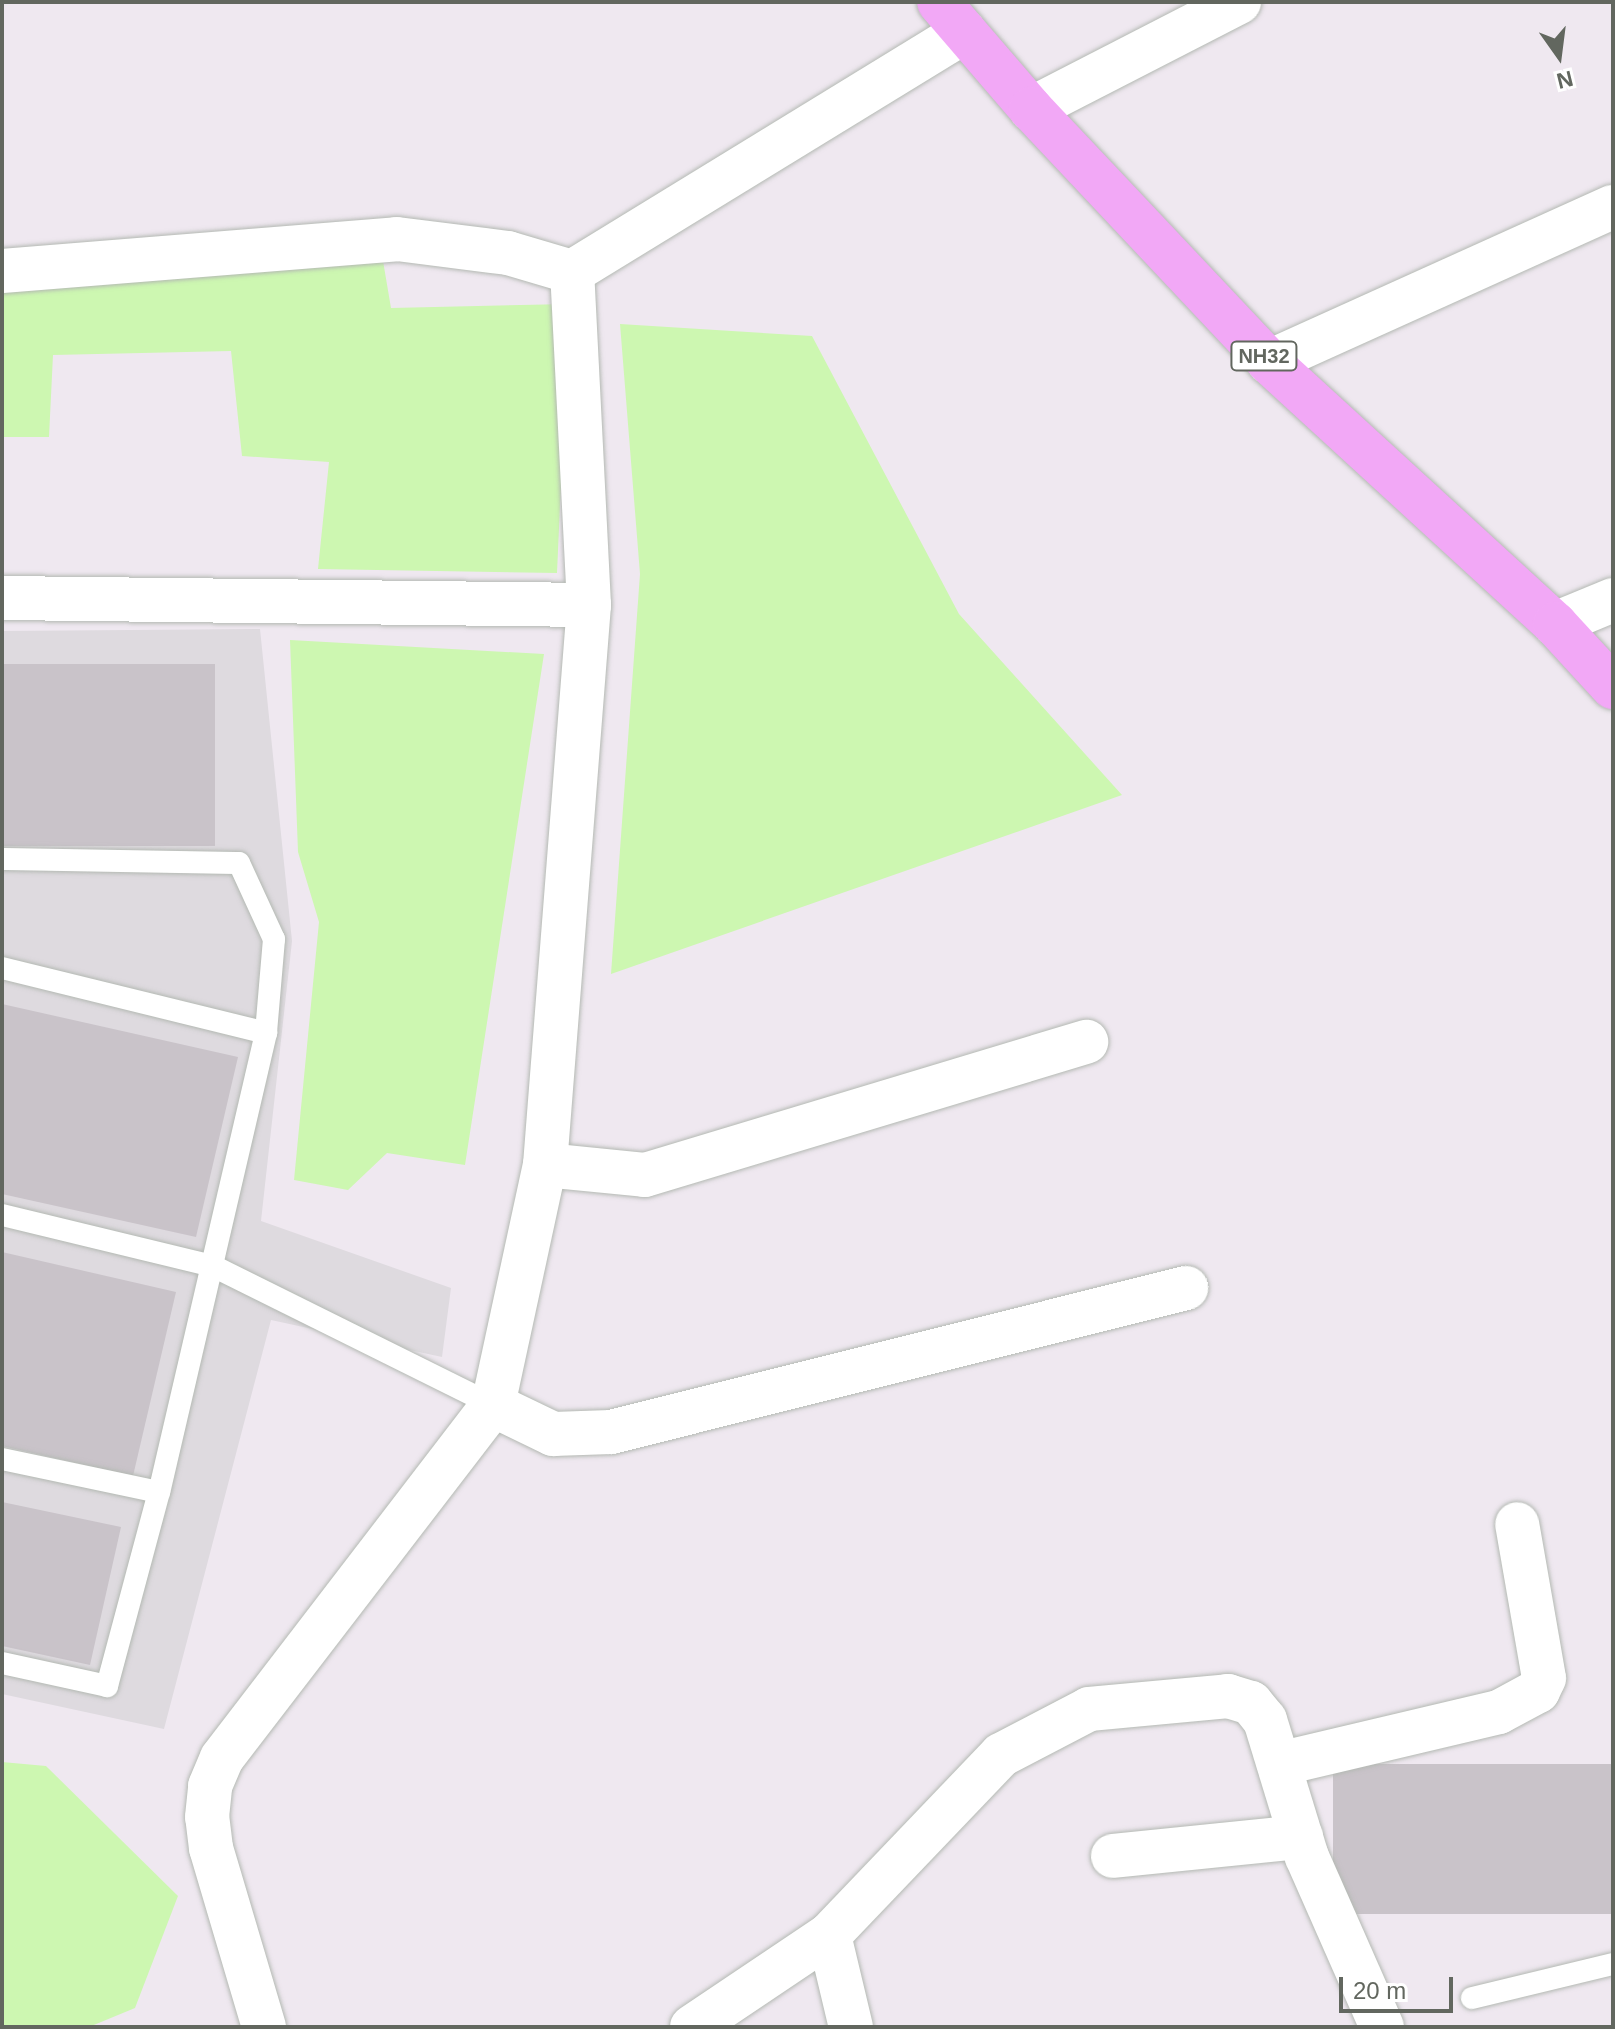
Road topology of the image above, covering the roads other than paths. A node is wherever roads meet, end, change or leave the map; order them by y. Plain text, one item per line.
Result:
1 (1239, 2) edge
2 (951, 17) edge
3 (1031, 109) junction
4 (1613, 207) edge
5 (2, 271) edge
6 (572, 272) junction
7 (1269, 362) junction
8 (2, 598) edge
9 (1613, 600) edge
10 (589, 605) junction
11 (1555, 624) junction
12 (1613, 687) edge
13 (2, 859) edge
14 (2, 968) edge
15 (266, 1033) junction
16 (1086, 1042) dead end
17 (545, 1165) junction
18 (2, 1215) edge
19 (213, 1266) junction
20 (1186, 1288) dead end
21 (493, 1405) junction
22 (2, 1459) edge
23 (159, 1492) junction
24 (1517, 1524) dead end
25 (2, 1663) edge
26 (1279, 1764) junction
27 (1301, 1837) junction
28 (1113, 1856) dead end
29 (829, 1935) junction
30 (1613, 1964) edge
31 (1472, 1998) dead end
32 (264, 2027) edge
33 (692, 2027) edge
34 (851, 2027) edge
35 (1382, 2027) edge

1 - 3 street
2 - 3 highway, NH32
2 - 6 street
3 - 7 highway, NH32
4 - 7 street
5 - 6 street
6 - 10 street
7 - 11 highway, NH32
8 - 10 street
9 - 11 street
10 - 17 street
11 - 12 highway, NH32
13 - 15 lane
14 - 15 lane
15 - 19 lane
16 - 17 street
17 - 21 street
18 - 19 lane
19 - 21 lane
19 - 23 lane
20 - 21 street
21 - 32 street
22 - 23 lane
23 - 25 lane
24 - 26 street
26 - 27 street
26 - 29 street
27 - 28 street
27 - 35 street
29 - 33 street
29 - 34 street
30 - 31 lane

